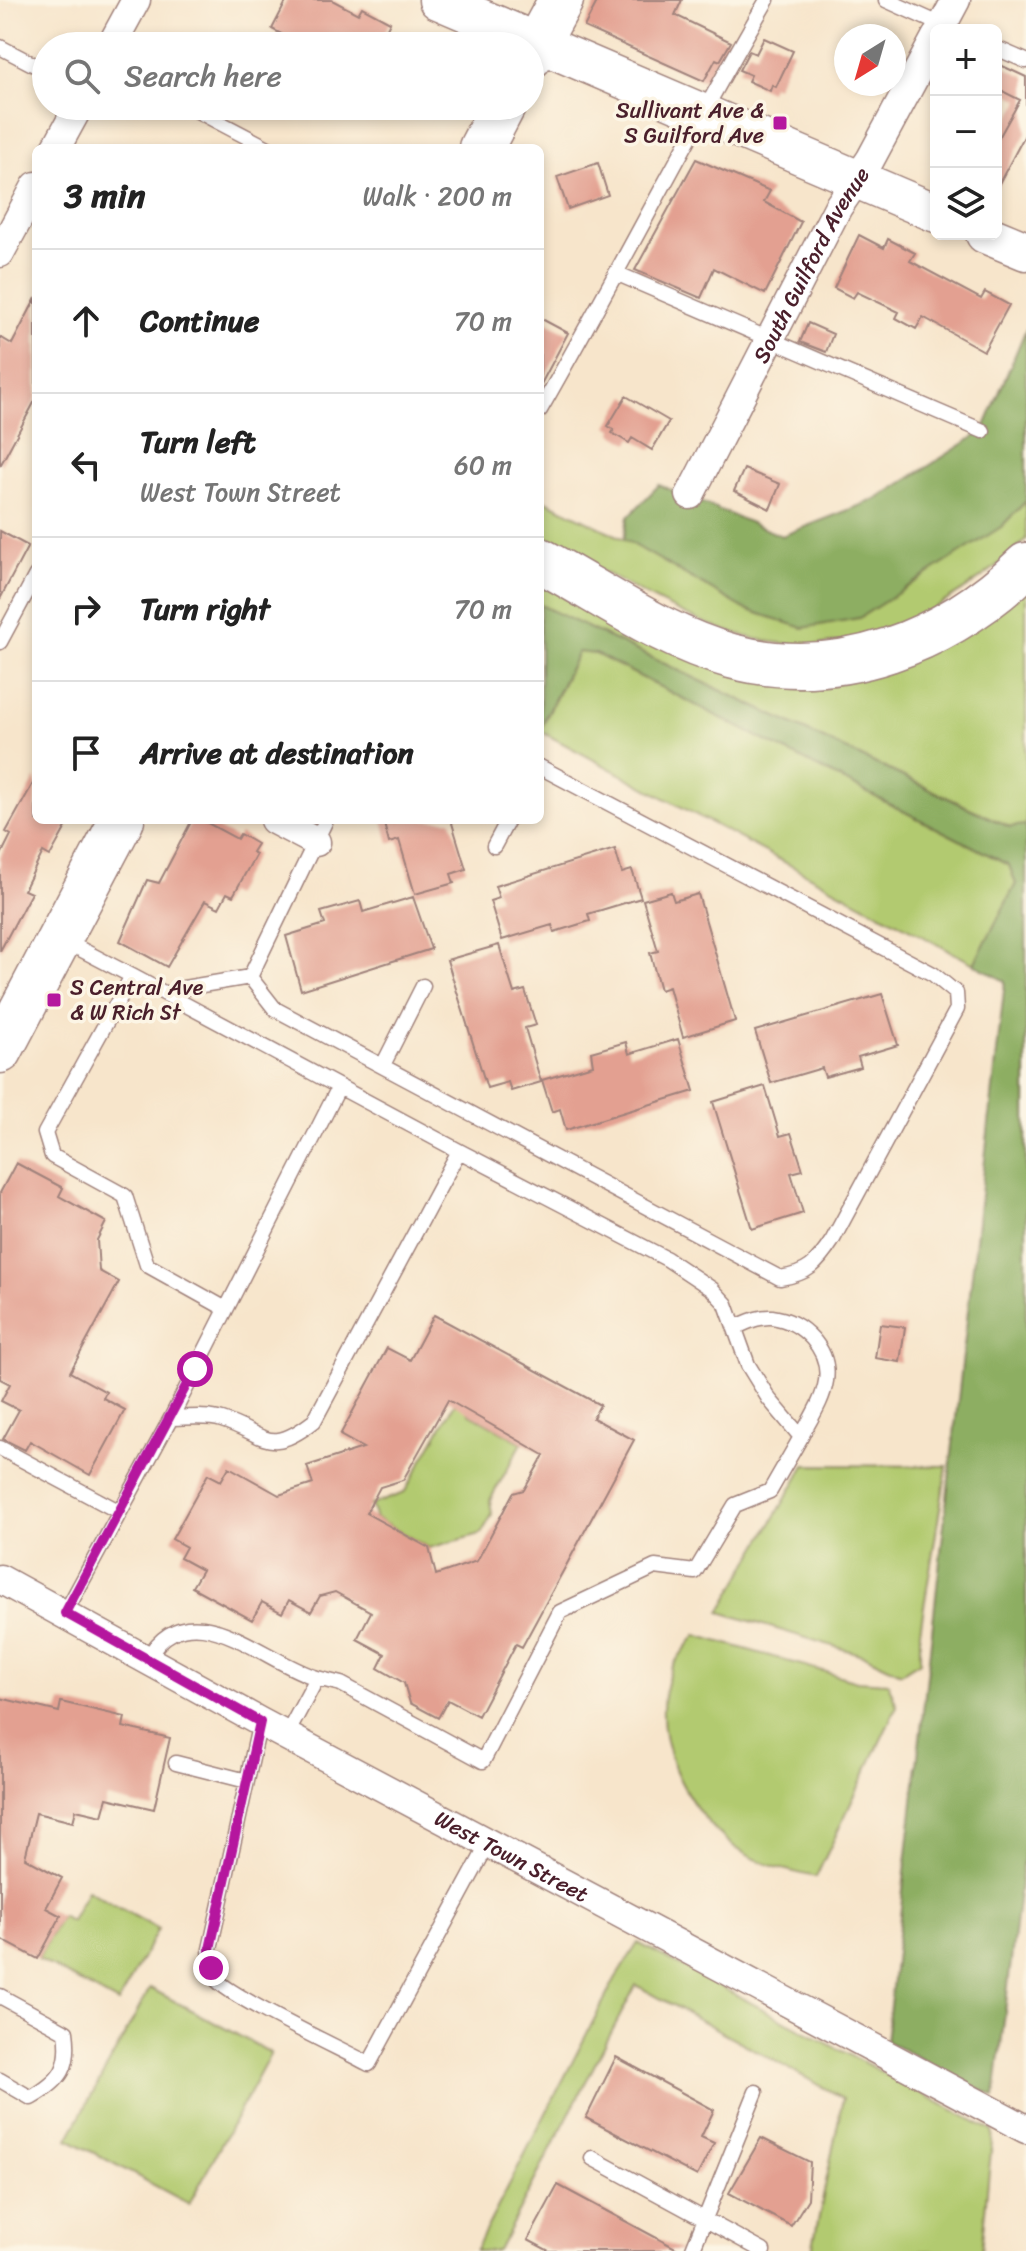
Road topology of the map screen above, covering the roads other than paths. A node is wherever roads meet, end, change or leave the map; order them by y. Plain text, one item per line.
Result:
1 (136, 0) edge
2 (438, 0) edge
3 (561, 0) edge
4 (767, 0) edge
5 (886, 0) edge
6 (956, 0) edge
7 (932, 24) edge
8 (946, 24) edge
9 (119, 32) edge
10 (501, 32) edge
11 (543, 32) edge
12 (0, 47) edge
13 (1002, 51) edge
14 (544, 53) edge
15 (930, 53) edge
16 (1026, 61) edge
17 (32, 64) edge
18 (701, 112) junction
19 (71, 120) edge
20 (214, 120) edge
21 (496, 120) edge
22 (58, 144) edge
23 (259, 144) edge
24 (483, 144) edge
25 (857, 179) junction
26 (32, 193) edge
27 (930, 210) edge
28 (999, 240) edge
29 (1026, 251) edge
30 (0, 253) edge
31 (618, 274) junction
32 (770, 341) junction
33 (544, 403) edge
34 (983, 431) dead end
35 (690, 495) dead end
36 (544, 562) edge
37 (1026, 565) edge
38 (32, 582) edge
39 (0, 642) edge
40 (544, 769) edge
41 (120, 824) edge
42 (291, 824) edge
43 (506, 824) edge
44 (321, 831) edge
45 (494, 846) dead end
46 (60, 938) junction
47 (132, 976) junction
48 (250, 977) junction
49 (423, 986) dead end
50 (171, 997) junction
51 (3, 1036) edge
52 (383, 1065) junction
53 (339, 1087) junction
54 (459, 1151) junction
55 (226, 1309) junction
56 (736, 1327) junction
57 (171, 1418) junction
58 (801, 1437) junction
59 (0, 1448) edge
60 (120, 1512) junction
61 (0, 1579) edge
62 (65, 1613) junction
63 (147, 1659) junction
64 (317, 1678) junction
65 (260, 1722) junction
66 (286, 1736) junction
67 (176, 1763) dead end
68 (247, 1781) junction
69 (488, 1844) junction
70 (0, 1996) edge
71 (0, 2080) edge
72 (756, 2092) dead end
73 (1026, 2129) edge
74 (592, 2158) dead end
75 (706, 2217) junction
76 (692, 2251) edge
77 (763, 2251) edge

1 - 9 street
2 - 10 main road
3 - 11 main road
4 - 18 lane
5 - 7 lane
6 - 8 street, South Guilford Avenue
12 - 17 lane
13 - 16 lane
14 - 18 main road
15 - 25 street, South Guilford Avenue
18 - 25 main road
18 - 31 lane
19 - 22 street
20 - 23 lane
21 - 24 main road
25 - 27 main road
25 - 32 street, South Guilford Avenue
26 - 30 street
28 - 29 main road
31 - 32 lane
31 - 33 lane
32 - 34 lane
32 - 35 street, South Guilford Avenue
36 - 37 main road
38 - 39 lane
40 - 52 lane
41 - 46 main road
42 - 44 street
43 - 45 lane
44 - 48 lane
46 - 47 lane
46 - 51 main road
47 - 50 lane
47 - 55 lane
48 - 50 lane
48 - 52 lane
49 - 52 lane
50 - 53 lane
53 - 54 lane
53 - 55 lane
54 - 56 lane
54 - 57 lane
55 - 57 lane
56 - 58 lane
56 - 58 lane
57 - 60 lane
58 - 64 lane
59 - 60 lane
60 - 62 lane
61 - 62 street, West Town Street
62 - 63 street, West Town Street
63 - 64 lane
63 - 65 street, West Town Street
64 - 66 lane
65 - 66 street, West Town Street
65 - 68 lane
66 - 69 street, West Town Street
67 - 68 lane
68 - 69 lane
69 - 73 street, West Town Street
70 - 71 lane
72 - 75 lane
74 - 75 lane
75 - 76 lane
75 - 77 lane

